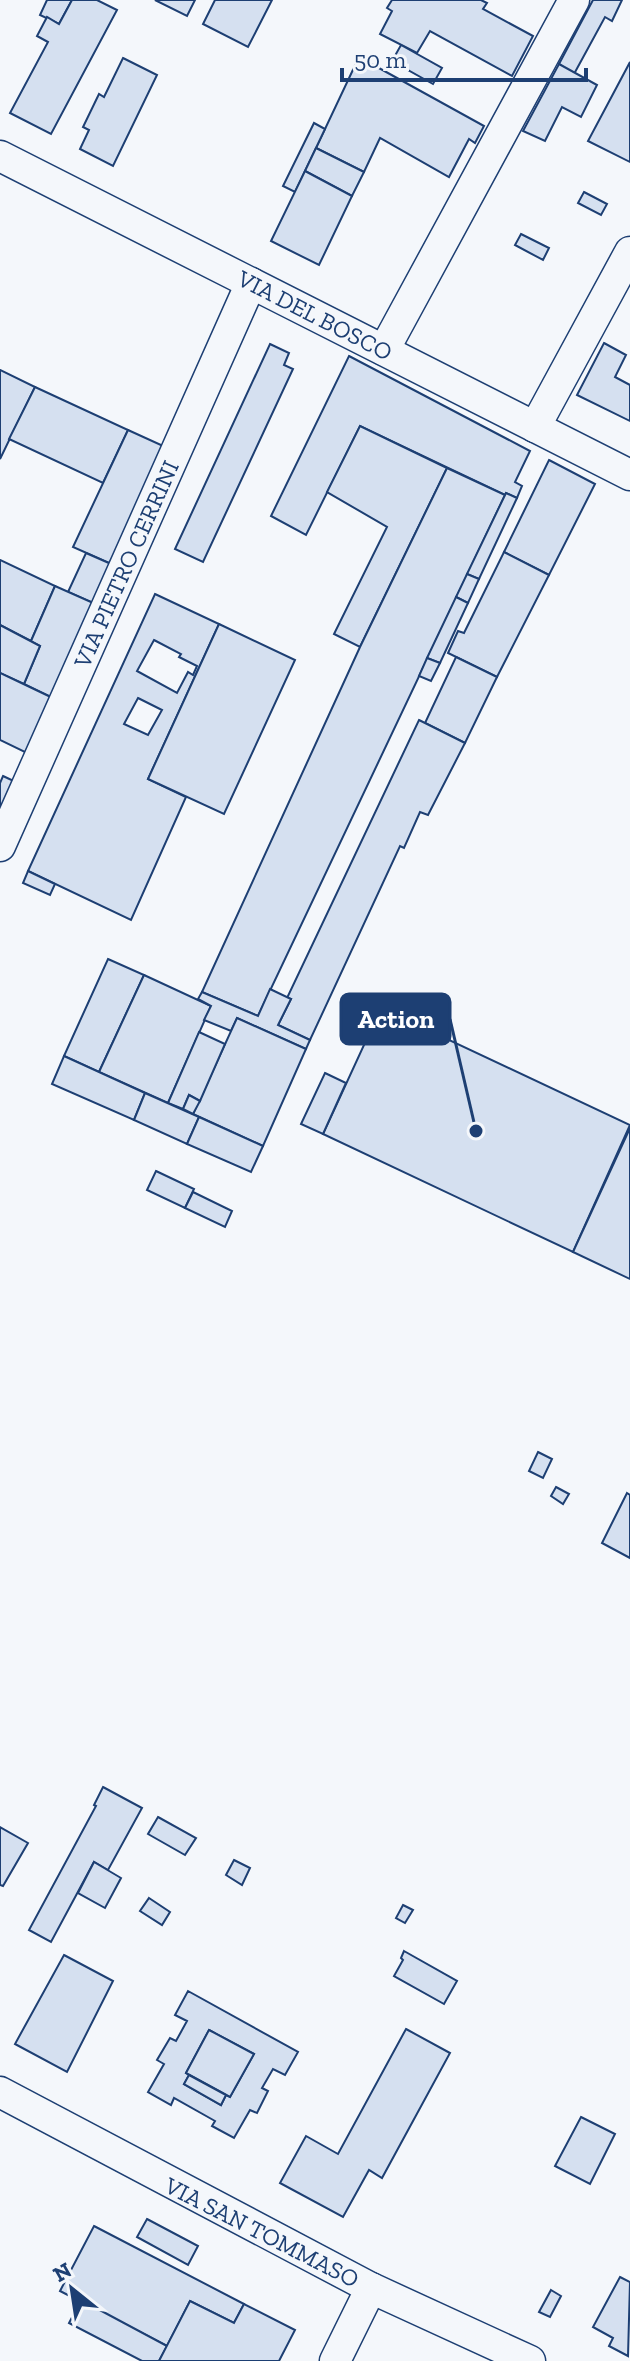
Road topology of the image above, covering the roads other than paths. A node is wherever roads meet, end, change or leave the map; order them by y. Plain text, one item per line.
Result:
1 (574, 0) edge
2 (0, 156) edge
3 (630, 252) edge
4 (251, 283) junction
5 (384, 350) junction
6 (535, 427) junction
7 (630, 475) edge
8 (0, 846) edge
9 (0, 2092) edge
10 (371, 2288) junction
11 (335, 2361) edge
12 (530, 2361) edge

1 - 5 street
2 - 4 street, VIA DEL BOSCO
3 - 6 street
4 - 5 street, VIA DEL BOSCO
4 - 8 street, VIA PIETRO CERRINI
5 - 6 street, VIA DEL BOSCO
6 - 7 street, VIA DEL BOSCO
9 - 10 street, VIA SAN TOMMASO
10 - 11 street
10 - 12 street, VIA SAN TOMMASO

